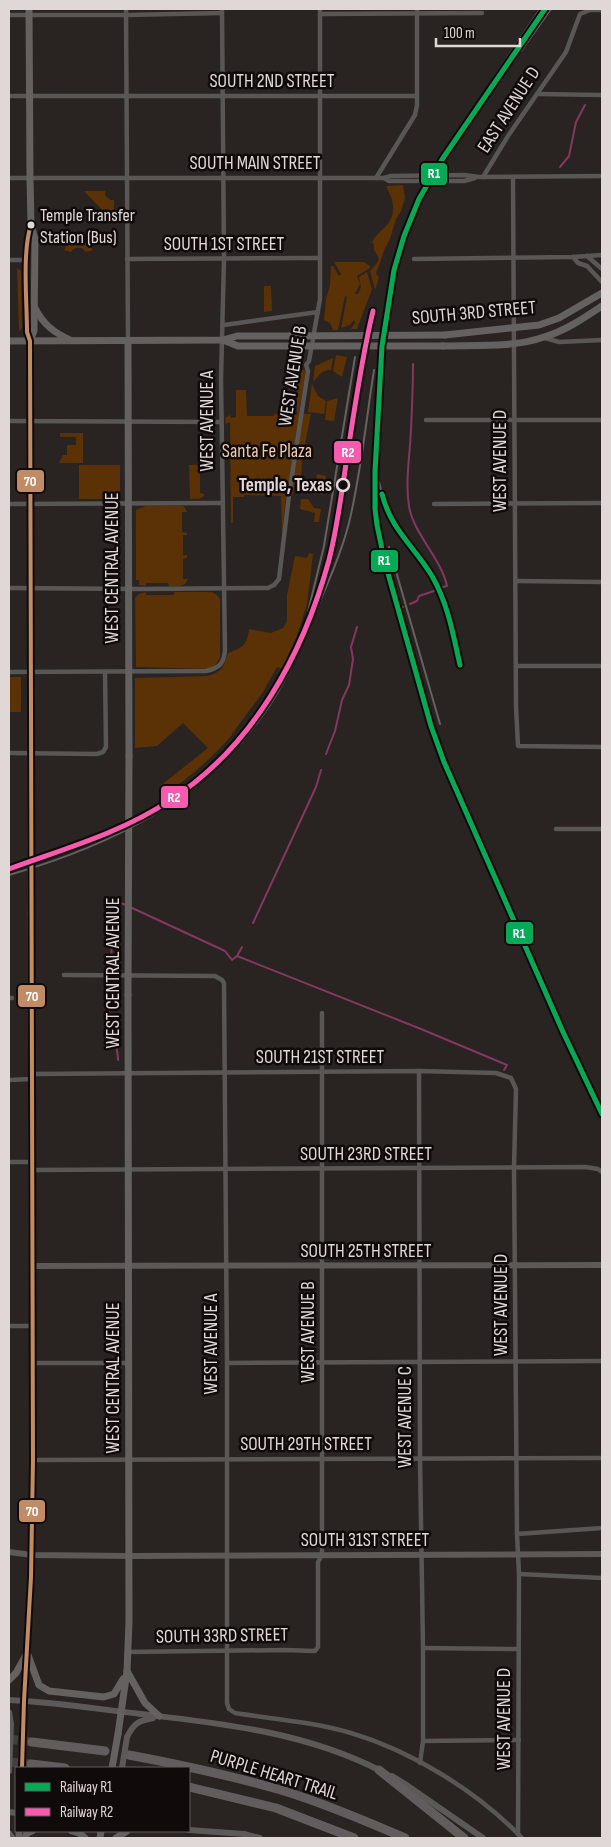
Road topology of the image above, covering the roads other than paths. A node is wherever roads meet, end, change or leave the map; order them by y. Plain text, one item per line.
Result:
1 (126, 9) edge
2 (602, 10) edge
3 (222, 11) edge
4 (320, 11) edge
5 (417, 11) edge
6 (29, 12) edge
7 (482, 13) dead end
8 (9, 15) edge
9 (126, 16) junction
10 (537, 94) junction
11 (602, 95) edge
12 (9, 96) edge
13 (30, 96) junction
14 (126, 96) junction
15 (319, 96) junction
16 (417, 96) junction
17 (222, 97) junction
18 (602, 176) edge
19 (127, 177) junction
20 (481, 177) junction
21 (513, 177) junction
22 (9, 178) edge
23 (30, 178) junction
24 (223, 178) junction
25 (320, 178) junction
26 (376, 178) junction
27 (31, 225) junction
28 (602, 255) edge
29 (587, 256) junction
30 (573, 257) junction
31 (320, 258) junction
32 (514, 258) junction
33 (128, 259) junction
34 (224, 259) junction
35 (414, 259) dead end
36 (9, 260) edge
37 (26, 260) junction
38 (602, 269) edge
39 (602, 282) edge
40 (602, 293) edge
41 (602, 306) edge
42 (34, 307) junction
43 (318, 312) junction
44 (224, 325) junction
45 (514, 328) junction
46 (543, 338) junction
47 (128, 340) junction
48 (222, 340) junction
49 (602, 340) edge
50 (9, 341) edge
51 (30, 341) junction
52 (73, 341) junction
53 (514, 343) junction
54 (426, 420) dead end
55 (602, 420) edge
56 (516, 421) junction
57 (9, 422) edge
58 (30, 422) junction
59 (128, 422) junction
60 (221, 422) junction
61 (222, 502) junction
62 (128, 503) junction
63 (516, 503) junction
64 (602, 503) edge
65 (9, 504) edge
66 (30, 504) junction
67 (434, 504) dead end
68 (516, 581) junction
69 (602, 582) edge
70 (9, 588) edge
71 (30, 588) junction
72 (128, 589) junction
73 (224, 589) junction
74 (516, 666) junction
75 (602, 666) edge
76 (9, 672) edge
77 (31, 672) junction
78 (106, 672) junction
79 (129, 672) junction
80 (602, 747) edge
81 (31, 753) junction
82 (9, 754) edge
83 (602, 828) edge
84 (556, 829) dead end
85 (64, 975) dead end
86 (322, 1013) dead end
87 (419, 1071) junction
88 (226, 1072) junction
89 (322, 1072) junction
90 (129, 1073) junction
91 (32, 1077) junction
92 (509, 1077) joint
93 (9, 1080) edge
94 (9, 1162) edge
95 (33, 1162) junction
96 (514, 1167) junction
97 (323, 1169) junction
98 (419, 1169) junction
99 (33, 1170) junction
100 (128, 1170) junction
101 (225, 1170) junction
102 (602, 1172) edge
103 (602, 1265) edge
104 (33, 1266) junction
105 (323, 1266) junction
106 (420, 1266) junction
107 (516, 1266) junction
108 (129, 1267) junction
109 (226, 1267) junction
110 (9, 1326) edge
111 (32, 1326) junction
112 (516, 1361) junction
113 (602, 1361) edge
114 (323, 1362) junction
115 (420, 1362) junction
116 (32, 1363) junction
117 (129, 1363) junction
118 (227, 1363) junction
119 (516, 1458) junction
120 (602, 1458) edge
121 (226, 1459) junction
122 (33, 1460) junction
123 (130, 1460) junction
124 (323, 1460) junction
125 (420, 1460) junction
126 (602, 1528) edge
127 (517, 1534) junction
128 (9, 1552) edge
129 (421, 1554) junction
130 (518, 1554) junction
131 (602, 1554) edge
132 (32, 1555) junction
133 (227, 1555) junction
134 (322, 1555) junction
135 (129, 1556) junction
136 (519, 1574) junction
137 (602, 1578) edge
138 (423, 1648) junction
139 (317, 1649) joint
140 (518, 1649) junction
141 (227, 1650) junction
142 (27, 1652) junction
143 (127, 1652) junction
144 (127, 1671) junction
145 (9, 1680) edge
146 (9, 1700) edge
147 (24, 1701) junction
148 (9, 1712) edge
149 (120, 1712) junction
150 (159, 1716) junction
151 (519, 1740) junction
152 (423, 1741) junction
153 (32, 1742) tunnel mouth
154 (104, 1751) dead end
155 (129, 1755) dead end
156 (420, 1763) junction
157 (31, 1764) dead end
158 (22, 1767) edge
159 (56, 1767) edge
160 (112, 1767) edge
161 (122, 1767) edge
162 (188, 1767) edge
163 (190, 1767) edge
164 (9, 1770) edge
165 (379, 1770) junction
166 (190, 1787) edge
167 (190, 1830) edge
168 (9, 1834) edge
169 (520, 1836) edge
170 (12, 1838) edge
171 (260, 1838) edge
172 (354, 1838) edge
173 (405, 1838) edge
174 (464, 1838) edge
175 (483, 1838) edge

1 - 9 street, WEST CENTRAL AVENUE
2 - 10 street, EAST AVENUE D
3 - 9 street
3 - 17 street, WEST AVENUE A
4 - 5 street
4 - 15 street, WEST AVENUE B
5 - 7 street
5 - 16 street
6 - 8 street
6 - 9 street
6 - 13 main road
9 - 14 street, WEST CENTRAL AVENUE
10 - 11 street
10 - 20 street, EAST AVENUE D
12 - 13 street, SOUTH 2ND STREET
13 - 14 street, SOUTH 2ND STREET
13 - 23 main road
14 - 17 street, SOUTH 2ND STREET
14 - 19 street, WEST CENTRAL AVENUE
15 - 16 street, SOUTH 2ND STREET
15 - 17 street, SOUTH 2ND STREET
15 - 25 street, WEST AVENUE B
16 - 26 street
17 - 24 street, WEST AVENUE A
18 - 21 street, SOUTH MAIN STREET
19 - 23 street, SOUTH MAIN STREET
19 - 24 street, SOUTH MAIN STREET
19 - 33 street, WEST CENTRAL AVENUE
20 - 21 street, SOUTH MAIN STREET
20 - 26 street, SOUTH MAIN STREET
21 - 32 street, WEST AVENUE D
22 - 23 street, SOUTH MAIN STREET
23 - 27 main road
24 - 25 street, SOUTH MAIN STREET
24 - 34 street, WEST AVENUE A
25 - 26 street, SOUTH MAIN STREET
25 - 31 street, WEST AVENUE B
27 - 37 main road
27 - 42 main road
28 - 29 street
29 - 30 street
29 - 38 street
30 - 32 street
30 - 39 street
31 - 34 street, SOUTH 1ST STREET
31 - 43 street, WEST AVENUE B
32 - 35 street
32 - 45 street, WEST AVENUE D
33 - 34 street, SOUTH 1ST STREET
33 - 47 street, WEST CENTRAL AVENUE
34 - 44 street, WEST AVENUE A
36 - 37 street
37 - 51 main road
40 - 45 main road, SOUTH 3RD STREET
41 - 46 main road, SOUTH 3RD STREET
42 - 51 main road
42 - 52 main road
43 - 44 street
43 - 73 street, WEST AVENUE B
44 - 48 street, WEST AVENUE A
45 - 48 main road, SOUTH 3RD STREET, bridge
45 - 53 street, WEST AVENUE D
46 - 49 street, SOUTH 3RD STREET
46 - 53 main road, SOUTH 3RD STREET
47 - 48 main road, SOUTH 3RD STREET
47 - 52 main road, SOUTH 3RD STREET
47 - 59 main road, WEST CENTRAL AVENUE
48 - 53 main road, SOUTH 3RD STREET, bridge
48 - 60 street, WEST AVENUE A
50 - 51 main road, SOUTH 3RD STREET
51 - 52 main road, SOUTH 3RD STREET
51 - 58 main road
53 - 56 street, WEST AVENUE D
54 - 56 street
55 - 56 street
56 - 63 street, WEST AVENUE D
57 - 58 street
58 - 59 street
58 - 66 main road
59 - 60 street
59 - 62 main road, WEST CENTRAL AVENUE
60 - 61 street, WEST AVENUE A
61 - 62 street
61 - 73 street, WEST AVENUE A
62 - 66 street
62 - 72 main road, WEST CENTRAL AVENUE
63 - 64 street
63 - 67 street
63 - 68 street, WEST AVENUE D
65 - 66 street
66 - 71 main road
68 - 69 street
68 - 74 street, WEST AVENUE D
70 - 71 street, WEST AVENUE B
71 - 72 street, WEST AVENUE B
71 - 77 main road
72 - 73 street, WEST AVENUE B
72 - 79 main road, WEST CENTRAL AVENUE
73 - 79 street, WEST AVENUE A
74 - 75 street
74 - 80 street, WEST AVENUE D
76 - 77 street
77 - 78 street
77 - 81 main road
78 - 79 street
78 - 81 street
79 - 90 main road, WEST CENTRAL AVENUE, bridge
81 - 82 street
81 - 91 main road, bridge
83 - 84 street
85 - 88 street, WEST AVENUE A
86 - 89 street, WEST AVENUE B
87 - 89 street, SOUTH 21ST STREET
87 - 92 street, SOUTH 21ST STREET
87 - 98 street, WEST AVENUE C
88 - 89 street, SOUTH 21ST STREET
88 - 90 street, SOUTH 21ST STREET
88 - 101 street, WEST AVENUE A
89 - 97 street, WEST AVENUE B
90 - 91 street, SOUTH 21ST STREET
90 - 100 main road, WEST CENTRAL AVENUE
91 - 93 street, SOUTH 21ST STREET
91 - 95 main road
92 - 96 street, WEST AVENUE D
94 - 95 street
95 - 99 main road
96 - 98 street, SOUTH 23RD STREET
96 - 102 street, SOUTH 23RD STREET
96 - 107 street, WEST AVENUE D
97 - 98 street, SOUTH 23RD STREET
97 - 101 street, SOUTH 23RD STREET
97 - 105 street, WEST AVENUE B
98 - 106 street, WEST AVENUE C
99 - 100 street, SOUTH 23RD STREET
99 - 104 main road
100 - 101 street, SOUTH 23RD STREET
100 - 108 main road, WEST CENTRAL AVENUE
101 - 109 street, WEST AVENUE A
103 - 107 main road, SOUTH 25TH STREET
104 - 108 main road, SOUTH 25TH STREET
104 - 111 main road
105 - 106 main road, SOUTH 25TH STREET
105 - 109 main road, SOUTH 25TH STREET
105 - 114 street, WEST AVENUE B
106 - 107 main road, SOUTH 25TH STREET
106 - 115 street, WEST AVENUE C
107 - 112 street, WEST AVENUE D
108 - 109 main road, SOUTH 25TH STREET
108 - 117 main road, WEST CENTRAL AVENUE
109 - 118 street, WEST AVENUE A
110 - 111 street
111 - 116 main road
112 - 113 street
112 - 115 street
112 - 119 street, WEST AVENUE D
114 - 115 street
114 - 118 street
114 - 124 street, WEST AVENUE B
115 - 125 street, WEST AVENUE C
116 - 117 street
116 - 122 main road
117 - 123 main road, WEST CENTRAL AVENUE
118 - 121 street, WEST AVENUE A
119 - 120 street, SOUTH 29TH STREET
119 - 125 street, SOUTH 29TH STREET
119 - 127 street, WEST AVENUE D
121 - 123 street, SOUTH 29TH STREET
121 - 124 street, SOUTH 29TH STREET
121 - 133 street, WEST AVENUE A
122 - 123 street, SOUTH 29TH STREET
122 - 132 main road
123 - 135 main road, WEST CENTRAL AVENUE
124 - 125 street, SOUTH 29TH STREET
124 - 134 street, WEST AVENUE B
125 - 129 street, WEST AVENUE C
126 - 127 street
127 - 130 street, WEST AVENUE D
128 - 132 main road, SOUTH 31ST STREET
129 - 130 main road, SOUTH 31ST STREET
129 - 134 main road, SOUTH 31ST STREET
129 - 138 street, WEST AVENUE C
130 - 131 main road, SOUTH 31ST STREET
130 - 136 street, WEST AVENUE D
132 - 135 main road, SOUTH 31ST STREET
132 - 142 main road
133 - 134 main road, SOUTH 31ST STREET
133 - 135 main road, SOUTH 31ST STREET
133 - 141 street, WEST AVENUE A
134 - 139 street, WEST AVENUE B
135 - 143 main road, WEST CENTRAL AVENUE
136 - 137 street
136 - 140 street, WEST AVENUE D
138 - 140 street
138 - 152 street, WEST AVENUE C
139 - 141 street, SOUTH 33RD STREET
140 - 151 street, WEST AVENUE D
141 - 143 street, SOUTH 33RD STREET
141 - 156 street, WEST AVENUE A
142 - 144 main road
142 - 145 main road
142 - 147 main road
143 - 144 main road, WEST CENTRAL AVENUE
144 - 149 main road, WEST CENTRAL AVENUE
144 - 150 main road
146 - 147 main road
147 - 149 main road
147 - 158 main road, bridge
148 - 164 main road, bridge
149 - 150 main road
149 - 160 main road, WEST CENTRAL AVENUE, bridge
150 - 161 main road, bridge
150 - 165 main road
151 - 152 street
151 - 169 street, WEST AVENUE D
152 - 156 street, WEST AVENUE C
153 - 154 highway
155 - 162 highway, PURPLE HEART TRAIL
156 - 169 street
157 - 159 highway
163 - 173 highway, PURPLE HEART TRAIL
165 - 174 highway
165 - 175 main road
166 - 172 highway, PURPLE HEART TRAIL
167 - 171 main road
168 - 170 main road

